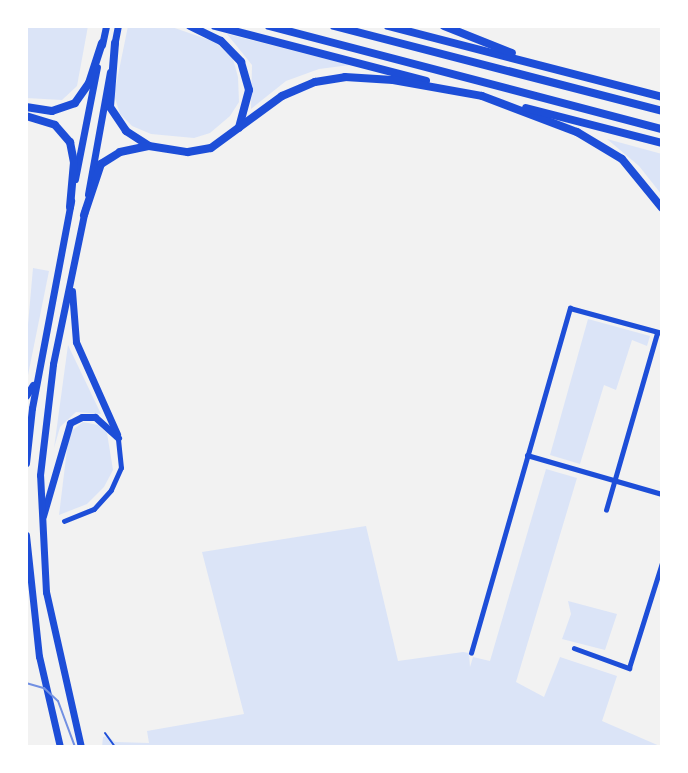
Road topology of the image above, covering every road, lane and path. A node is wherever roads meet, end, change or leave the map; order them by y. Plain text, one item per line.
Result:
1 (106, 26) edge
2 (118, 26) edge
3 (190, 26) edge
4 (215, 26) edge
5 (269, 26) edge
6 (334, 26) edge
7 (388, 26) edge
8 (444, 26) edge
9 (102, 43) junction
10 (115, 43) junction
11 (564, 72) junction
12 (482, 96) junction
13 (662, 97) edge
14 (26, 107) edge
15 (662, 111) edge
16 (26, 116) edge
17 (239, 129) junction
18 (662, 129) edge
19 (662, 142) edge
20 (149, 146) junction
21 (70, 207) junction
22 (662, 208) edge
23 (84, 215) junction
24 (72, 277) junction
25 (56, 278) junction
26 (659, 333) edge
27 (26, 396) edge
28 (28, 430) edge
29 (118, 438) junction
30 (527, 455) junction
31 (26, 463) edge
32 (615, 482) junction
33 (662, 494) edge
34 (606, 510) dead end
35 (64, 521) dead end
36 (26, 535) edge
37 (41, 538) junction
38 (662, 563) edge
39 (574, 648) dead end
40 (471, 653) dead end
41 (105, 733) dead end
42 (60, 747) edge
43 (81, 747) edge
44 (115, 747) edge

1 - 9 main road
2 - 10 main road
3 - 17 highway
4 - 12 highway
5 - 18 highway
6 - 15 highway
7 - 11 highway
8 - 11 highway
9 - 14 highway
9 - 21 main road
10 - 20 highway
10 - 23 main road
11 - 13 highway
12 - 17 highway
12 - 19 highway
12 - 22 highway
16 - 21 highway
17 - 20 highway
20 - 23 highway
21 - 25 main road
23 - 24 main road
24 - 29 main road
24 - 37 main road
25 - 27 main road
25 - 28 main road
26 - 30 street
26 - 32 street
28 - 31 main road
29 - 35 street
29 - 37 main road
30 - 32 street
30 - 40 street
32 - 33 street
32 - 34 street
36 - 42 main road
37 - 43 main road
38 - 39 street
41 - 44 path

